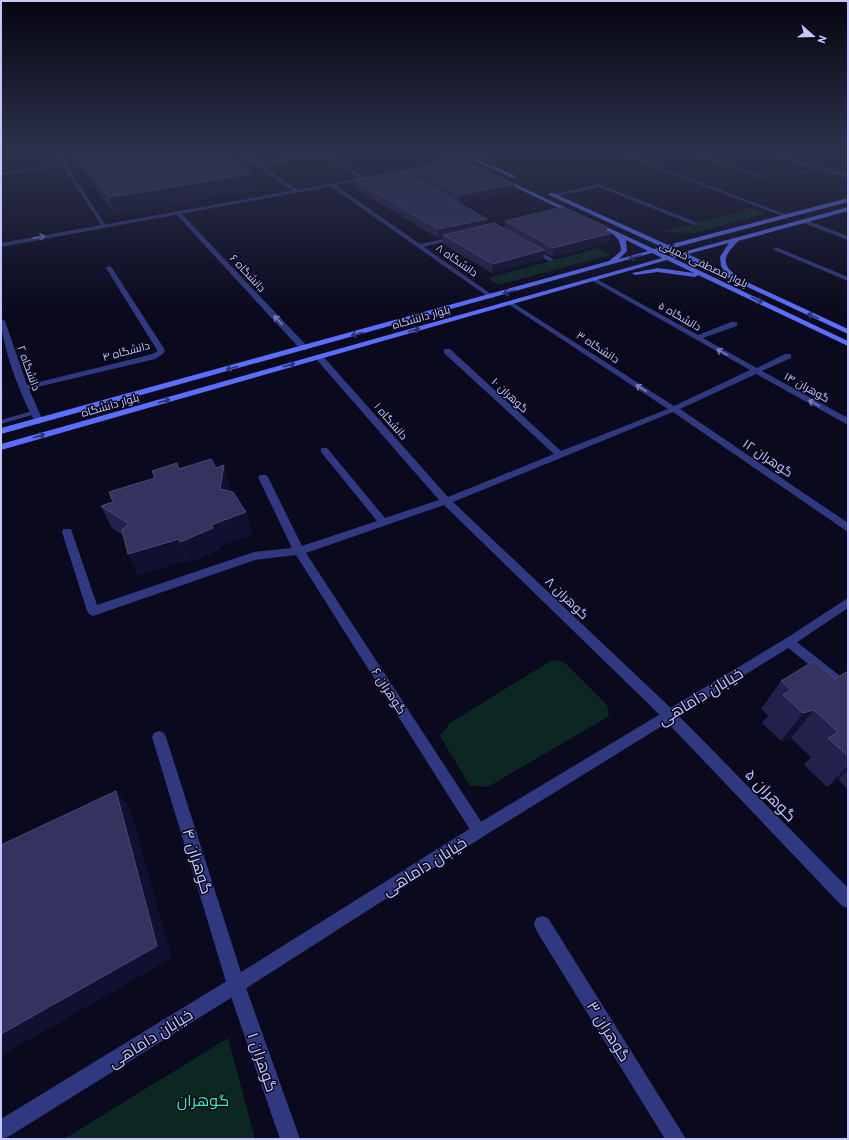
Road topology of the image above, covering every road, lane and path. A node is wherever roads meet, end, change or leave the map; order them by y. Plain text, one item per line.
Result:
1 (91, 205) edge
2 (215, 205) edge
3 (361, 205) edge
4 (556, 205) edge
5 (573, 205) edge
6 (649, 205) edge
7 (758, 205) edge
8 (828, 205) edge
9 (848, 208) edge
10 (568, 211) junction
11 (177, 212) junction
12 (560, 212) edge
13 (787, 216) junction
14 (580, 217) edge
15 (587, 220) edge
16 (803, 221) junction
17 (696, 224) dead end
18 (104, 225) junction
19 (464, 235) edge
20 (619, 235) junction
21 (639, 235) junction
22 (711, 237) junction
23 (848, 238) edge
24 (736, 240) junction
25 (1, 244) edge
26 (419, 246) junction
27 (526, 246) edge
28 (668, 247) junction
29 (776, 249) dead end
30 (654, 251) junction
31 (682, 254) junction
32 (668, 258) junction
33 (551, 260) dead end
34 (610, 264) junction
35 (109, 268) dead end
36 (603, 276) junction
37 (707, 276) junction
38 (848, 279) edge
39 (593, 280) junction
40 (737, 280) junction
41 (492, 296) junction
42 (510, 303) junction
43 (1, 321) edge
44 (734, 324) dead end
45 (848, 332) edge
46 (696, 338) junction
47 (848, 344) edge
48 (304, 348) junction
49 (446, 351) dead end
50 (788, 356) dead end
51 (319, 357) junction
52 (756, 372) junction
53 (24, 388) junction
54 (674, 409) junction
55 (35, 413) junction
56 (39, 421) junction
57 (1, 422) edge
58 (848, 422) edge
59 (1, 431) edge
60 (1, 447) edge
61 (324, 450) dead end
62 (559, 454) junction
63 (263, 477) dead end
64 (446, 501) junction
65 (384, 522) junction
66 (848, 528) edge
67 (67, 532) dead end
68 (299, 551) junction
69 (848, 602) edge
70 (789, 642) junction
71 (848, 689) edge
72 (669, 715) junction
73 (159, 737) dead end
74 (479, 832) junction
75 (848, 900) edge
76 (542, 924) dead end
77 (236, 985) junction
78 (1, 1130) edge
79 (290, 1139) edge
80 (676, 1139) edge

1 - 18 street
2 - 11 street
3 - 26 street, دانشگاه ۸
4 - 10 main road
5 - 21 main road, بلوار مصطفی خمینی
6 - 17 street
7 - 13 street
8 - 13 main road, بلوار دانشگاه
9 - 16 main road, بلوار دانشگاه
10 - 12 street
10 - 14 main road
11 - 18 street
48 -> 11 street, دانشگاه ۶
13 - 22 main road, بلوار دانشگاه
15 - 20 main road, بلوار مصطفی خمینی
16 - 23 street
16 - 24 main road, بلوار دانشگاه
25 -> 18 street
19 - 26 street
20 - 30 main road, بلوار مصطفی خمینی
20 - 34 main road
21 - 22 main road
21 - 28 main road, بلوار مصطفی خمینی
22 - 28 main road, بلوار دانشگاه
24 - 31 main road, بلوار دانشگاه
24 - 40 main road
26 - 41 street, دانشگاه ۸
27 - 33 street
28 - 30 main road, بلوار دانشگاه
28 - 31 main road, بلوار مصطفی خمینی
29 - 38 street
30 - 32 main road, بلوار مصطفی خمینی
30 -> 34 main road, بلوار دانشگاه
31 - 32 main road, بلوار دانشگاه
31 - 40 main road, بلوار مصطفی خمینی
32 - 36 main road, بلوار دانشگاه
32 - 37 main road, بلوار مصطفی خمینی
34 -> 41 main road, بلوار دانشگاه
35 - 53 street, دانشگاه ۴
36 - 37 main road
36 - 39 main road, بلوار دانشگاه
37 -> 47 main road, بلوار مصطفی خمینی
39 - 42 main road, بلوار دانشگاه
39 - 46 street, دانشگاه ۵
45 -> 40 main road, بلوار مصطفی خمینی
41 -> 48 main road, بلوار دانشگاه
51 -> 42 main road, بلوار دانشگاه
54 -> 42 street, دانشگاه ۳
43 - 53 street, دانشگاه ۲
44 - 46 street
52 -> 46 street, دانشگاه ۵
48 -> 56 main road, بلوار دانشگاه
49 - 62 street, گوهران ۱۰
50 - 52 street
60 -> 51 main road, بلوار دانشگاه
51 - 64 street, دانشگاه ۱
52 - 54 street
58 -> 52 street, گوهران ۱۴
53 - 55 street, دانشگاه ۲
54 - 62 street
54 - 66 street, گوهران ۱۲
55 - 56 street, دانشگاه ۲
55 - 57 lane
56 - 59 main road, بلوار دانشگاه
61 - 65 street
62 - 64 street
63 - 68 street, گوهران ۶
64 - 65 street
64 - 72 street, گوهران ۸
65 - 68 street
67 - 68 street
68 - 74 street, گوهران ۶
69 - 70 street, خیابان داماهی
70 - 71 street
70 - 72 street, خیابان داماهی
72 - 74 street, خیابان داماهی
72 - 75 street, گوهران ۵
73 - 77 street, گوهران ۴
74 - 77 street, خیابان داماهی
76 - 80 street, گوهران ۳
77 - 78 street, خیابان داماهی
77 - 79 street, گوهران ۱

